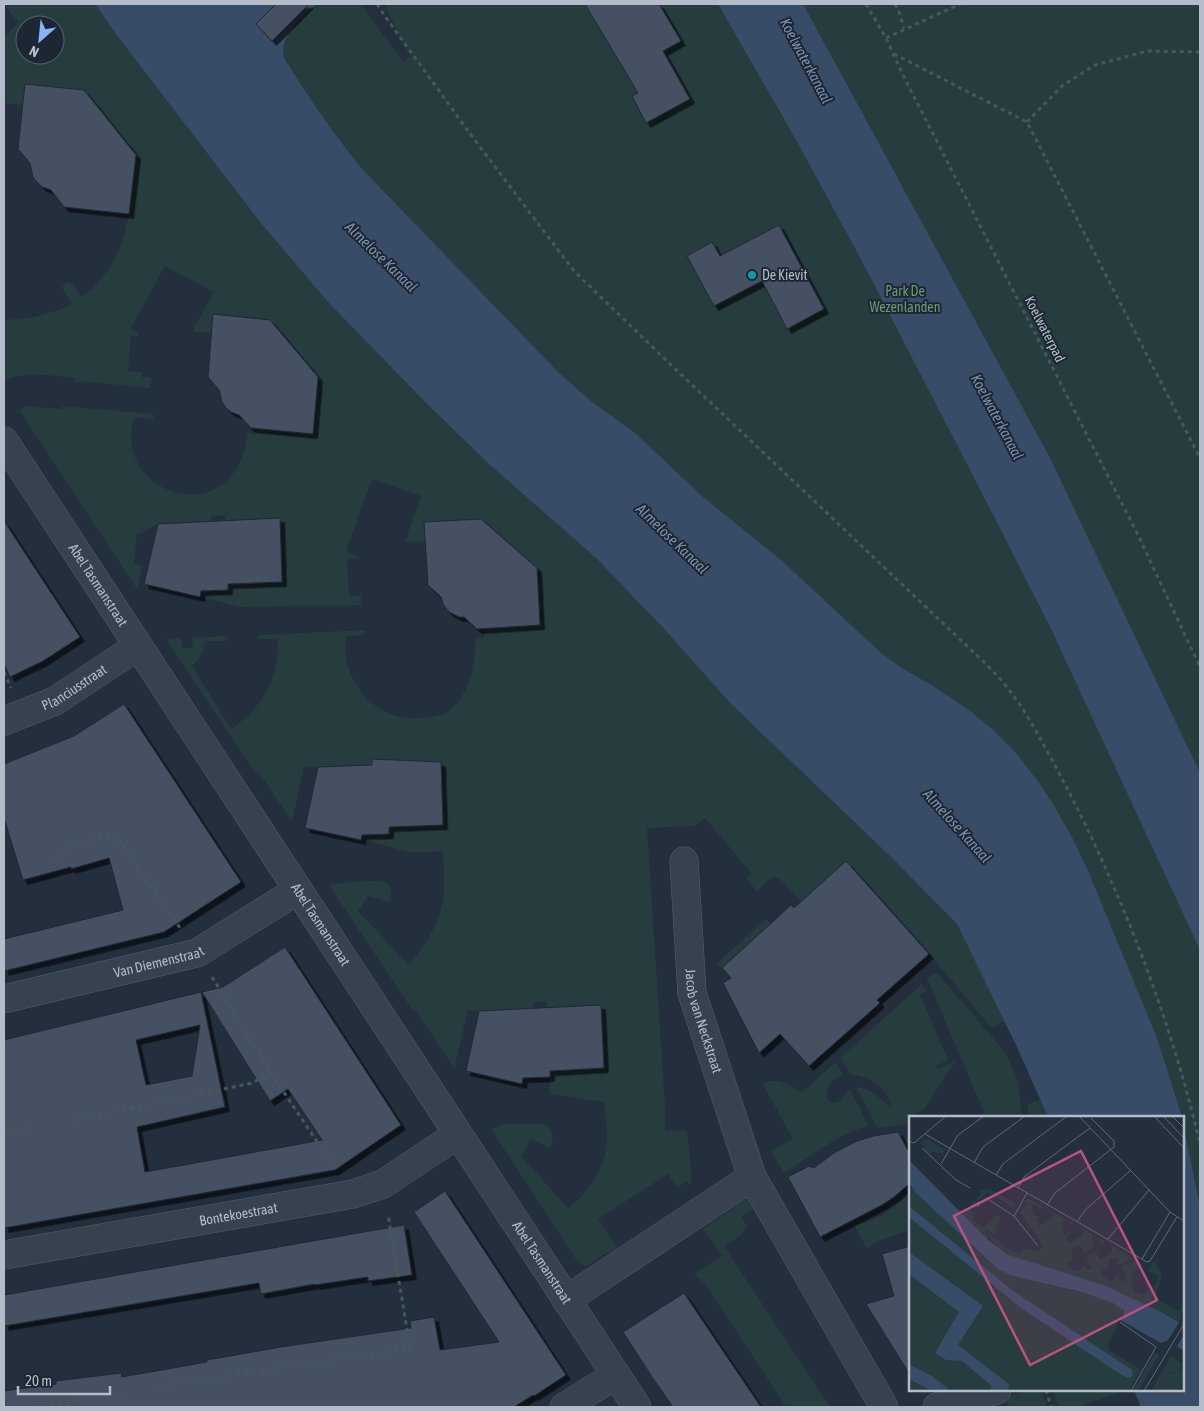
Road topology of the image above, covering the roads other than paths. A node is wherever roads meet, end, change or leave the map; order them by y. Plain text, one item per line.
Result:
1 (4, 441) edge
2 (138, 646) junction
3 (4, 721) edge
4 (684, 861) dead end
5 (298, 890) junction
6 (4, 998) edge
7 (458, 1134) junction
8 (752, 1177) junction
9 (4, 1255) edge
10 (566, 1300) junction
11 (616, 1375) junction
12 (993, 1391) edge
13 (564, 1407) edge
14 (637, 1407) edge
15 (884, 1407) edge
16 (937, 1407) edge

1 - 2 street, Abel Tasmanstraat
2 - 3 street, Planciusstraat
2 - 5 street, Abel Tasmanstraat
4 - 8 street, Jacob van Neckstraat
5 - 6 street, Van Diemenstraat
5 - 7 street, Abel Tasmanstraat
7 - 9 street, Bontekoestraat
7 - 10 street, Abel Tasmanstraat
8 - 10 street
8 - 15 street, Jacob van Neckstraat
10 - 11 street, Abel Tasmanstraat
11 - 13 street
11 - 14 street, Abel Tasmanstraat
12 - 16 street

